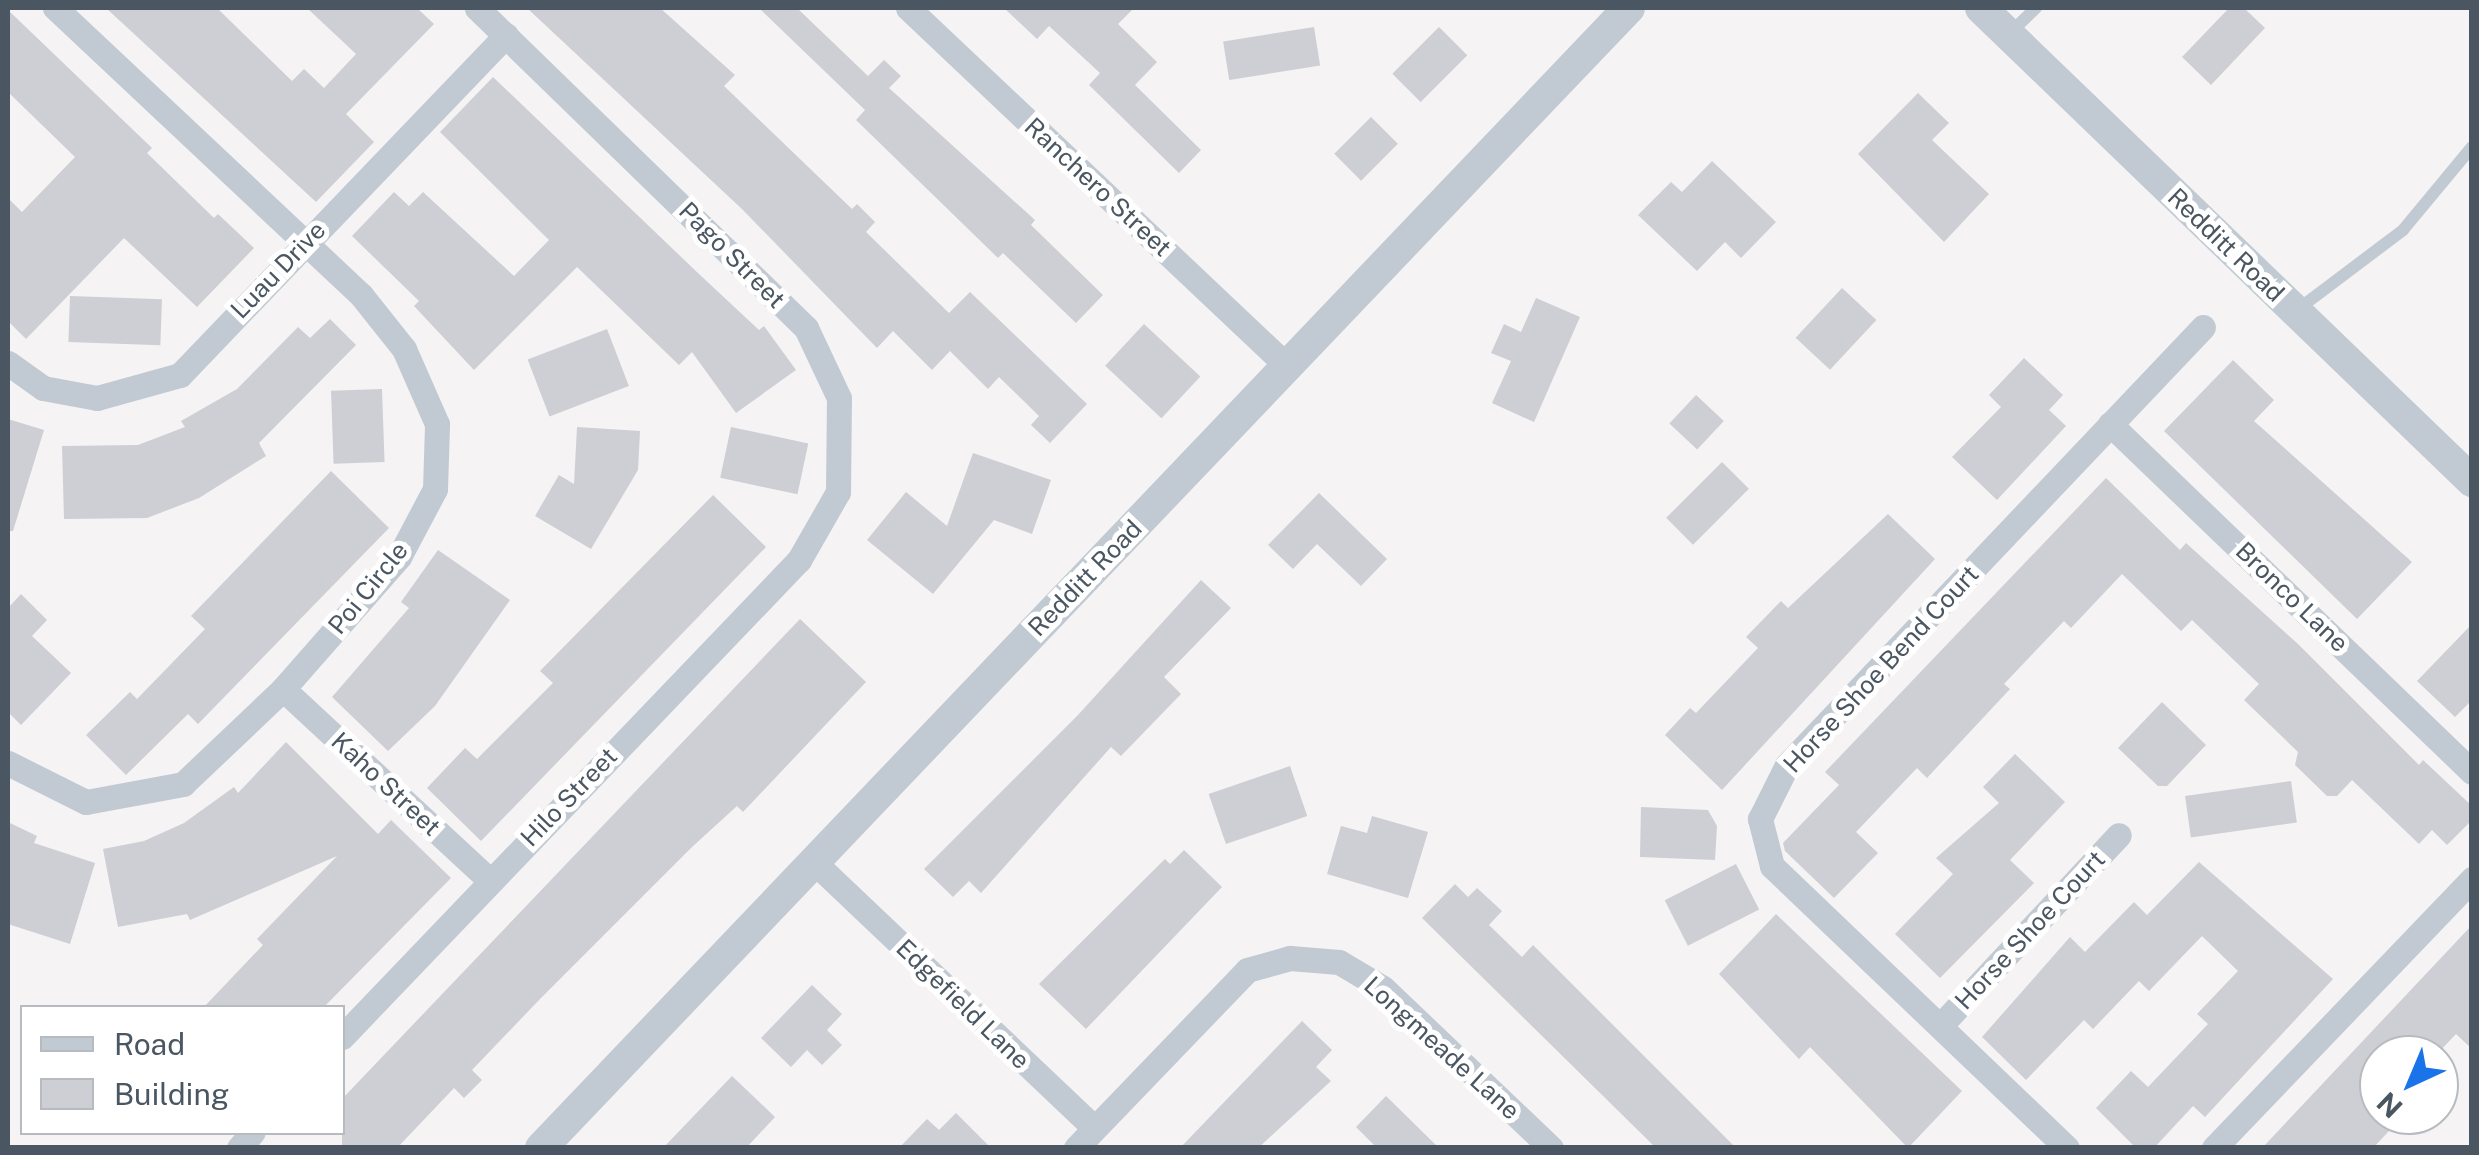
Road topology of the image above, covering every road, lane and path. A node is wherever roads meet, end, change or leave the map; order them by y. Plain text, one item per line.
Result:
1 (55, 8) edge
2 (478, 8) edge
3 (908, 8) edge
4 (1628, 8) edge
5 (1981, 8) edge
6 (2036, 8) edge
7 (2009, 34) junction
8 (506, 35) junction
9 (2472, 148) edge
10 (303, 244) junction
11 (2294, 311) junction
12 (2203, 327) dead end
13 (8, 363) edge
14 (1288, 367) junction
15 (2110, 424) junction
16 (2472, 481) edge
17 (799, 560) joint
18 (283, 688) junction
19 (8, 763) edge
20 (2472, 772) edge
21 (2119, 835) dead end
22 (813, 860) junction
23 (2472, 879) edge
24 (489, 880) junction
25 (1940, 1025) junction
26 (345, 1034) edge
27 (1094, 1128) junction
28 (541, 1148) edge
29 (1076, 1148) edge
30 (1552, 1148) edge
31 (2067, 1148) edge
32 (2214, 1148) edge

1 - 10 street, Poi Circle
2 - 8 street, Pago Street
3 - 14 street, Ranchero Street
4 - 14 street, Redditt Road
5 - 7 street, Redditt Road
6 - 7 lane
7 - 11 street, Redditt Road
8 - 10 street, Luau Drive
8 - 17 street, Pago Street
9 - 11 lane
10 - 13 street, Luau Drive
10 - 18 street, Poi Circle
11 - 16 street, Redditt Road
12 - 15 street, Horse Shoe Bend Court
14 - 22 street, Redditt Road
15 - 20 street, Bronco Lane
15 - 25 street, Horse Shoe Bend Court
17 - 24 street, Hilo Street
18 - 19 street, Poi Circle
18 - 24 street, Kaho Street
21 - 25 street, Horse Shoe Court
22 - 27 street, Edgefield Lane
22 - 28 street, Redditt Road
23 - 32 street
24 - 26 street, Hilo Street
25 - 31 street, Horse Shoe Bend Court
27 - 29 street
27 - 30 street, Longmeade Lane

